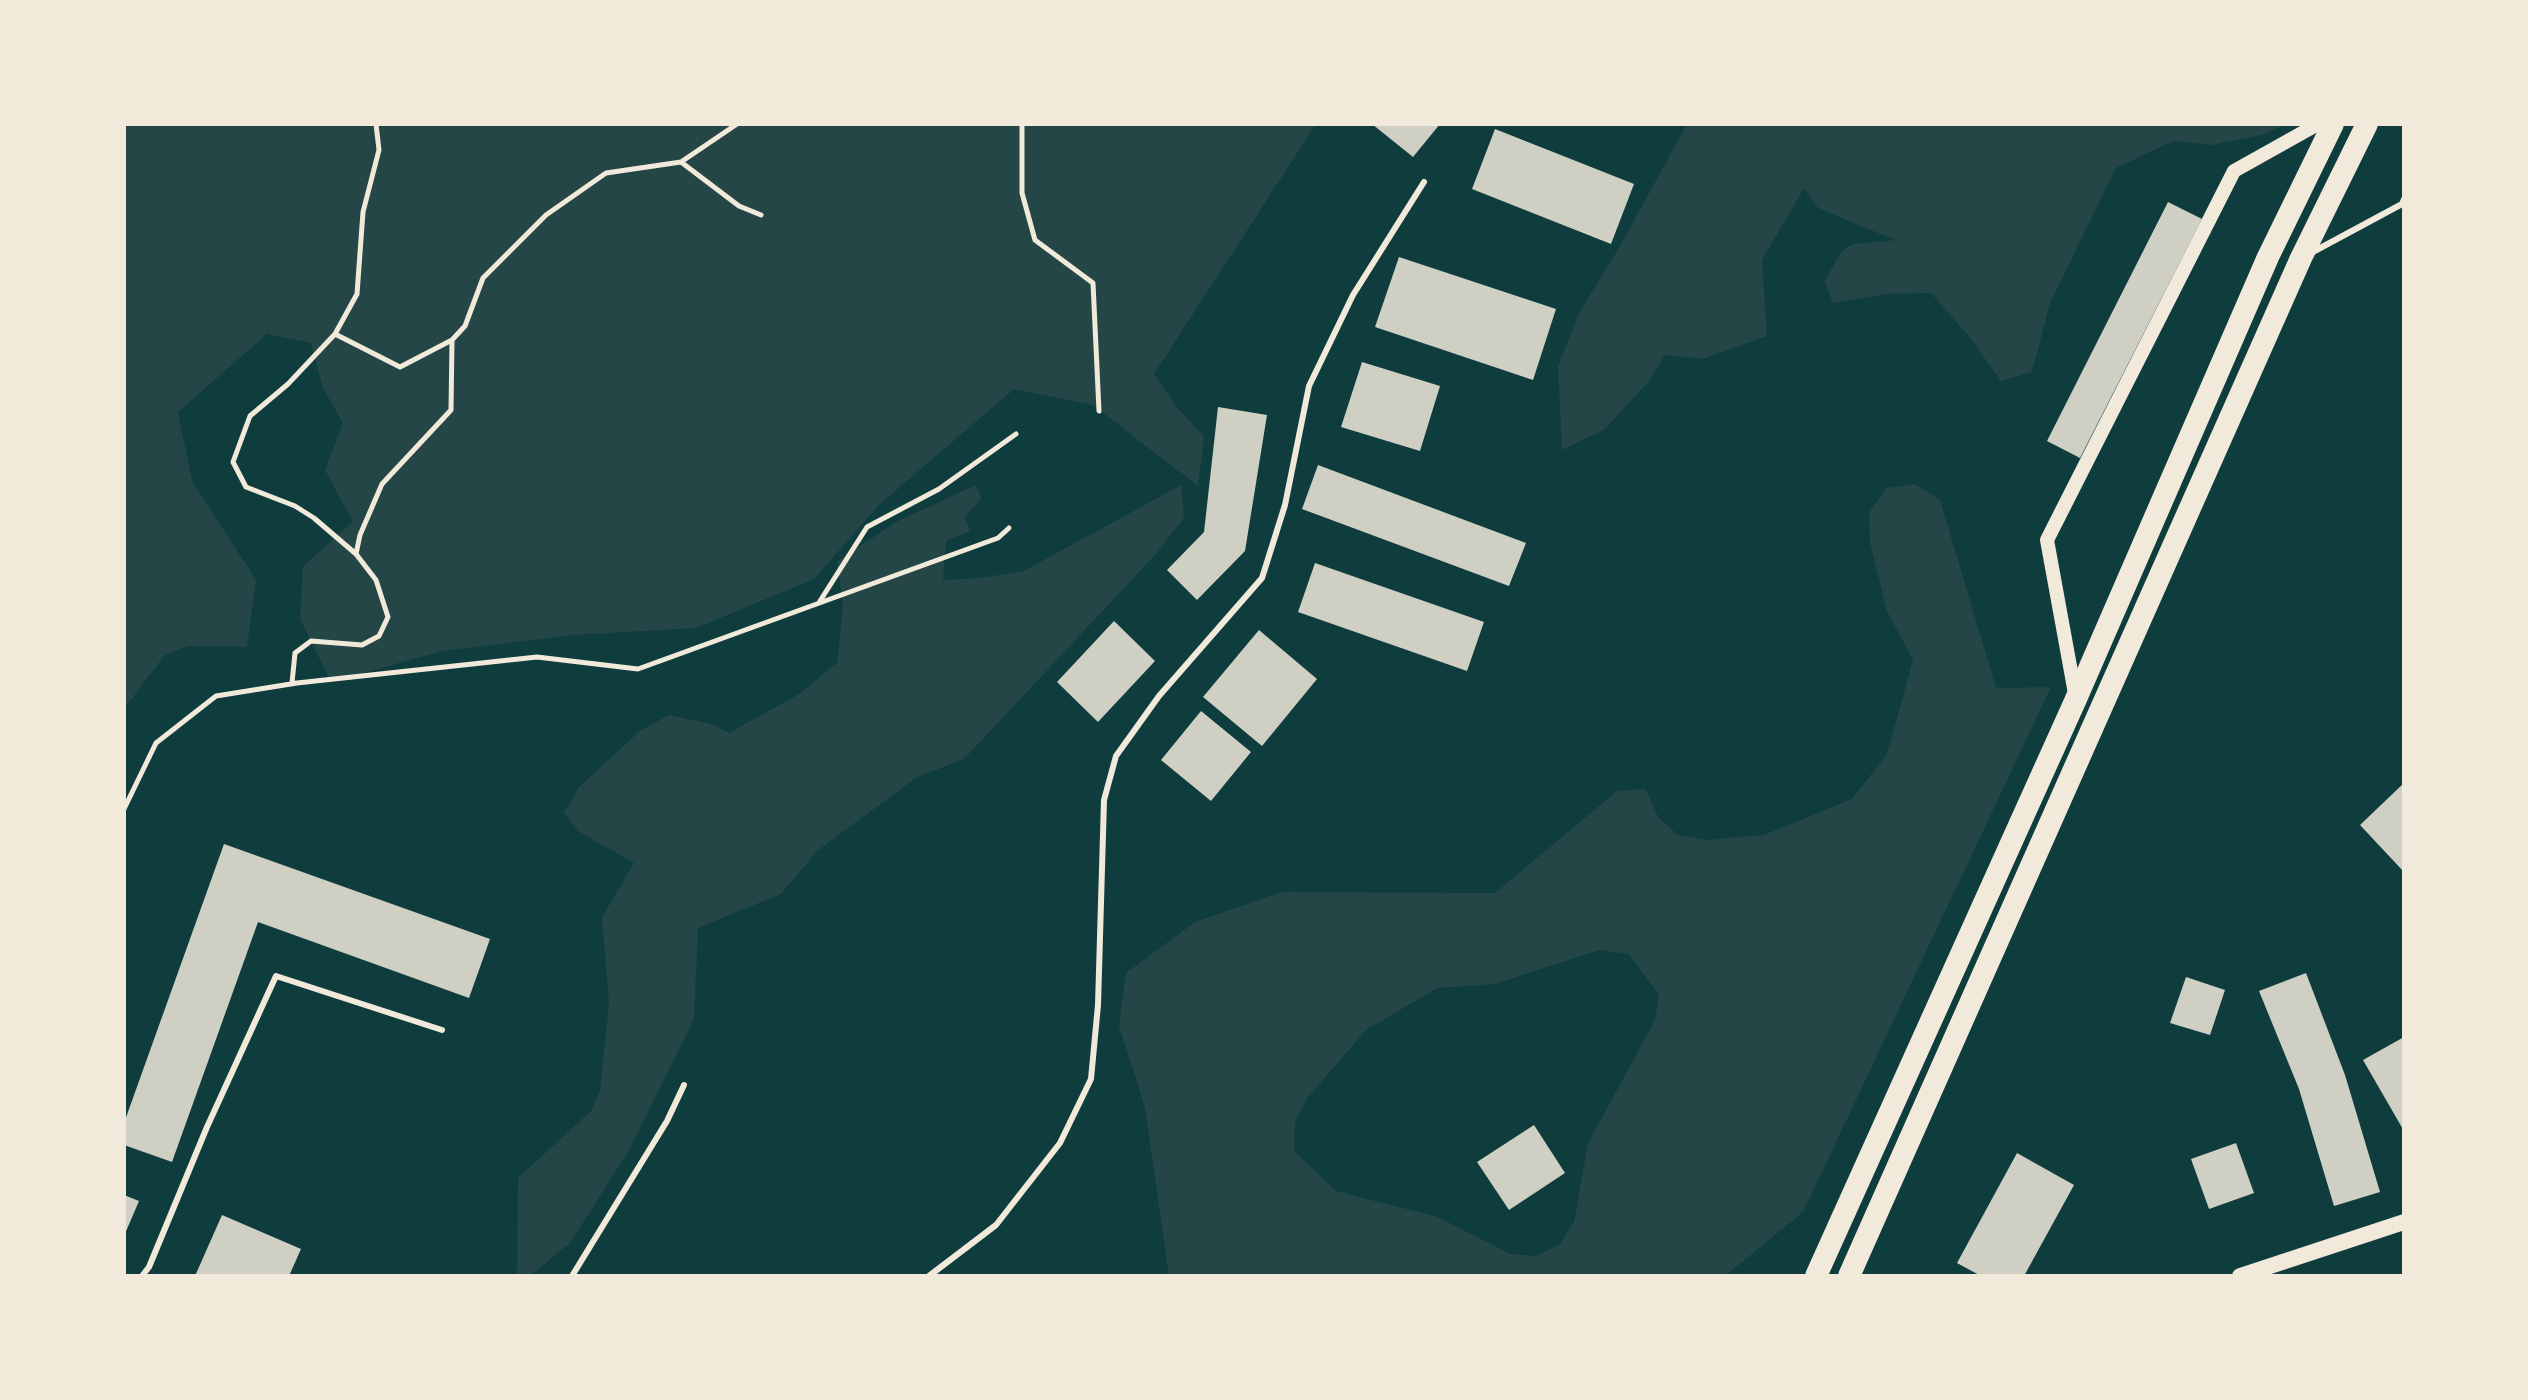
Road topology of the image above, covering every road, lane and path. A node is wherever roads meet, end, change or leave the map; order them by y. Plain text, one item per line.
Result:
1 (376, 124) edge
2 (737, 124) edge
3 (1022, 124) edge
4 (2318, 124) edge
5 (2333, 124) edge
6 (2367, 124) edge
7 (681, 162) junction
8 (1424, 182) dead end
9 (2404, 199) edge
10 (761, 215) dead end
11 (2301, 258) junction
12 (335, 334) junction
13 (452, 340) junction
14 (1099, 411) dead end
15 (1016, 434) dead end
16 (1009, 528) dead end
17 (356, 554) junction
18 (819, 602) junction
19 (292, 683) junction
20 (2076, 699) junction
21 (124, 809) edge
22 (442, 1030) dead end
23 (684, 1085) dead end
24 (2404, 1222) edge
25 (142, 1276) edge
26 (572, 1276) edge
27 (929, 1276) edge
28 (1816, 1276) edge
29 (1849, 1276) edge
30 (2240, 1276) edge

1 - 12 path
2 - 7 path
3 - 14 path
4 - 20 street
5 - 20 highway
6 - 11 highway
7 - 10 path
7 - 13 path
8 - 27 lane
9 - 11 lane
11 - 29 highway
12 - 13 path
12 - 17 path
13 - 17 path
15 - 18 path
16 - 18 path
17 - 19 path
18 - 19 path
19 - 21 path
20 - 28 highway
22 - 25 lane
23 - 26 lane
24 - 30 main road

